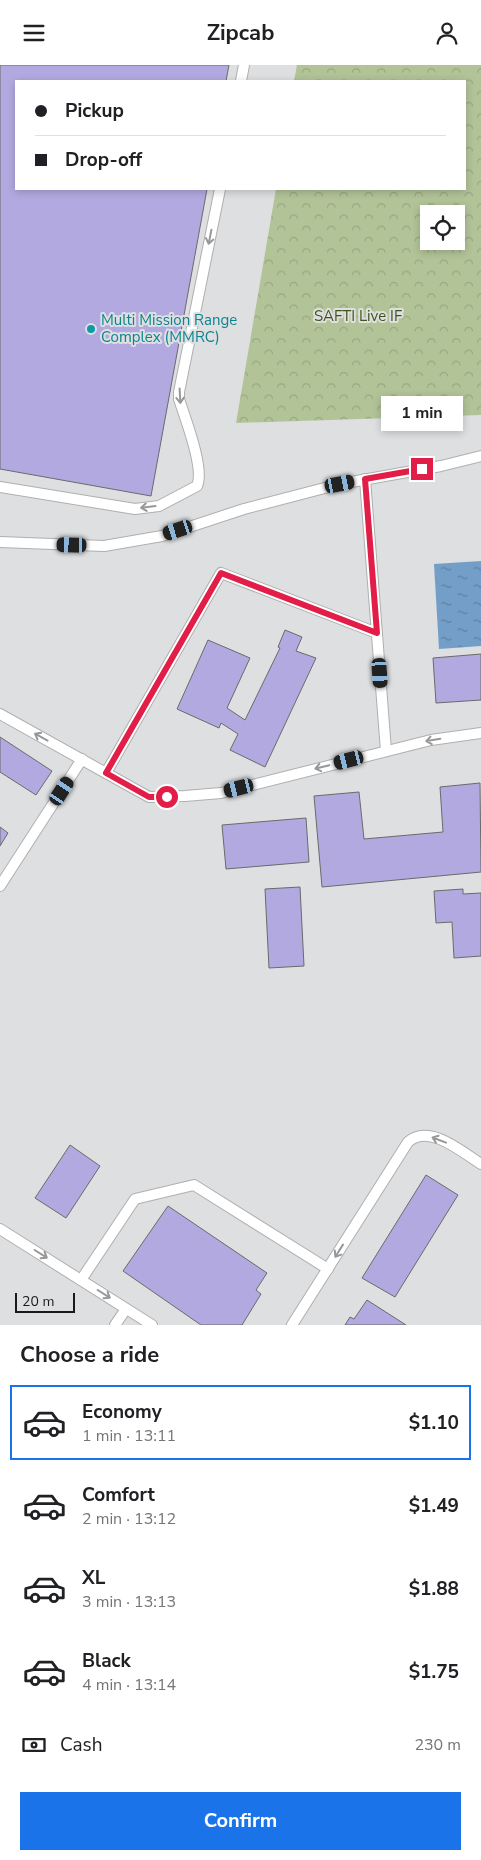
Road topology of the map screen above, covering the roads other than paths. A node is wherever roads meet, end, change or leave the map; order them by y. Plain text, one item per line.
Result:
1 (244, 65) edge
2 (241, 80) edge
3 (220, 190) edge
4 (481, 456) edge
5 (365, 479) junction
6 (0, 487) edge
7 (0, 542) edge
8 (377, 633) junction
9 (0, 714) edge
10 (481, 733) edge
11 (386, 751) junction
12 (82, 759) junction
13 (106, 773) junction
14 (0, 886) edge
15 (481, 1164) edge
16 (0, 1229) edge
17 (328, 1269) junction
18 (81, 1280) junction
19 (126, 1309) junction
20 (116, 1325) edge
21 (152, 1325) edge
22 (292, 1325) edge

1 - 2 lane
3 -> 6 lane
4 - 5 lane
5 - 7 lane
5 - 8 lane
8 - 11 lane
8 - 13 lane
12 -> 9 lane
10 -> 11 lane
11 -> 13 lane
12 - 13 lane
12 - 14 lane
15 -> 17 lane
16 -> 18 lane
17 - 18 lane
17 - 22 lane
18 -> 19 lane
19 - 20 lane
19 - 21 lane

